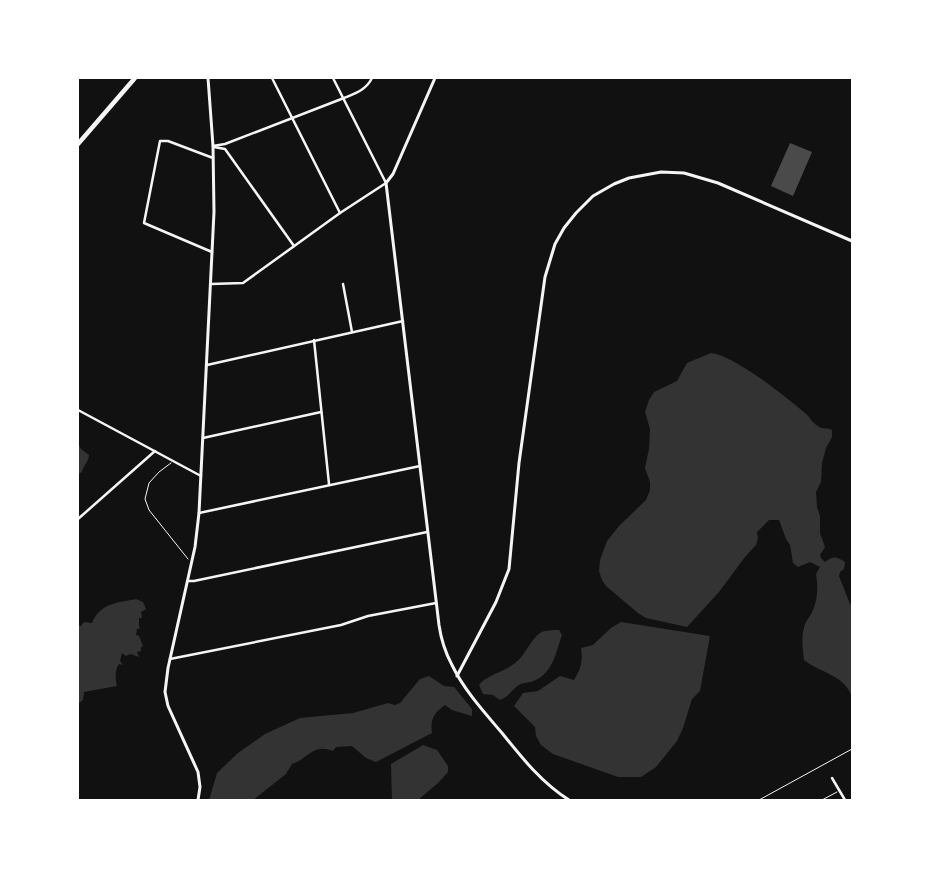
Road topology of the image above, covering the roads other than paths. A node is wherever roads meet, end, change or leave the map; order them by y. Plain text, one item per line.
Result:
1 (135, 78) edge
2 (208, 78) edge
3 (272, 78) edge
4 (334, 78) edge
5 (372, 78) edge
6 (435, 78) edge
7 (344, 98) junction
8 (292, 118) junction
9 (78, 144) edge
10 (213, 146) junction
11 (213, 158) junction
12 (386, 183) junction
13 (340, 213) junction
14 (852, 241) edge
15 (294, 246) junction
16 (214, 253) junction
17 (211, 284) junction
18 (342, 284) dead end
19 (404, 321) junction
20 (352, 332) junction
21 (314, 340) junction
22 (206, 365) junction
23 (78, 410) edge
24 (321, 412) junction
25 (202, 438) junction
26 (155, 451) junction
27 (420, 466) junction
28 (201, 476) junction
29 (329, 484) junction
30 (199, 513) junction
31 (78, 519) edge
32 (427, 532) junction
33 (188, 581) junction
34 (436, 603) junction
35 (170, 659) junction
36 (458, 676) junction
37 (832, 778) dead end
38 (198, 800) edge
39 (569, 800) edge
40 (845, 800) edge

1 - 9 main road
2 - 10 street
3 - 8 street
4 - 7 street
5 - 7 street
6 - 12 street
7 - 8 street
7 - 12 street
8 - 10 street
8 - 13 street
10 - 11 street
10 - 15 street
11 - 16 street
11 - 16 street
12 - 13 street
12 - 19 street
13 - 15 street
14 - 36 street
15 - 17 street
16 - 17 street
17 - 22 street
18 - 20 street
19 - 20 street
19 - 27 street
20 - 21 street
21 - 22 street
21 - 24 street
22 - 25 street
23 - 26 street
24 - 25 street
24 - 29 street
25 - 28 street
26 - 28 street
26 - 31 street
27 - 29 street
27 - 32 street
28 - 30 street
29 - 30 street
30 - 33 street
32 - 33 street
32 - 34 street
33 - 35 street
34 - 35 street
34 - 36 street
35 - 38 street
36 - 39 street
37 - 40 street

